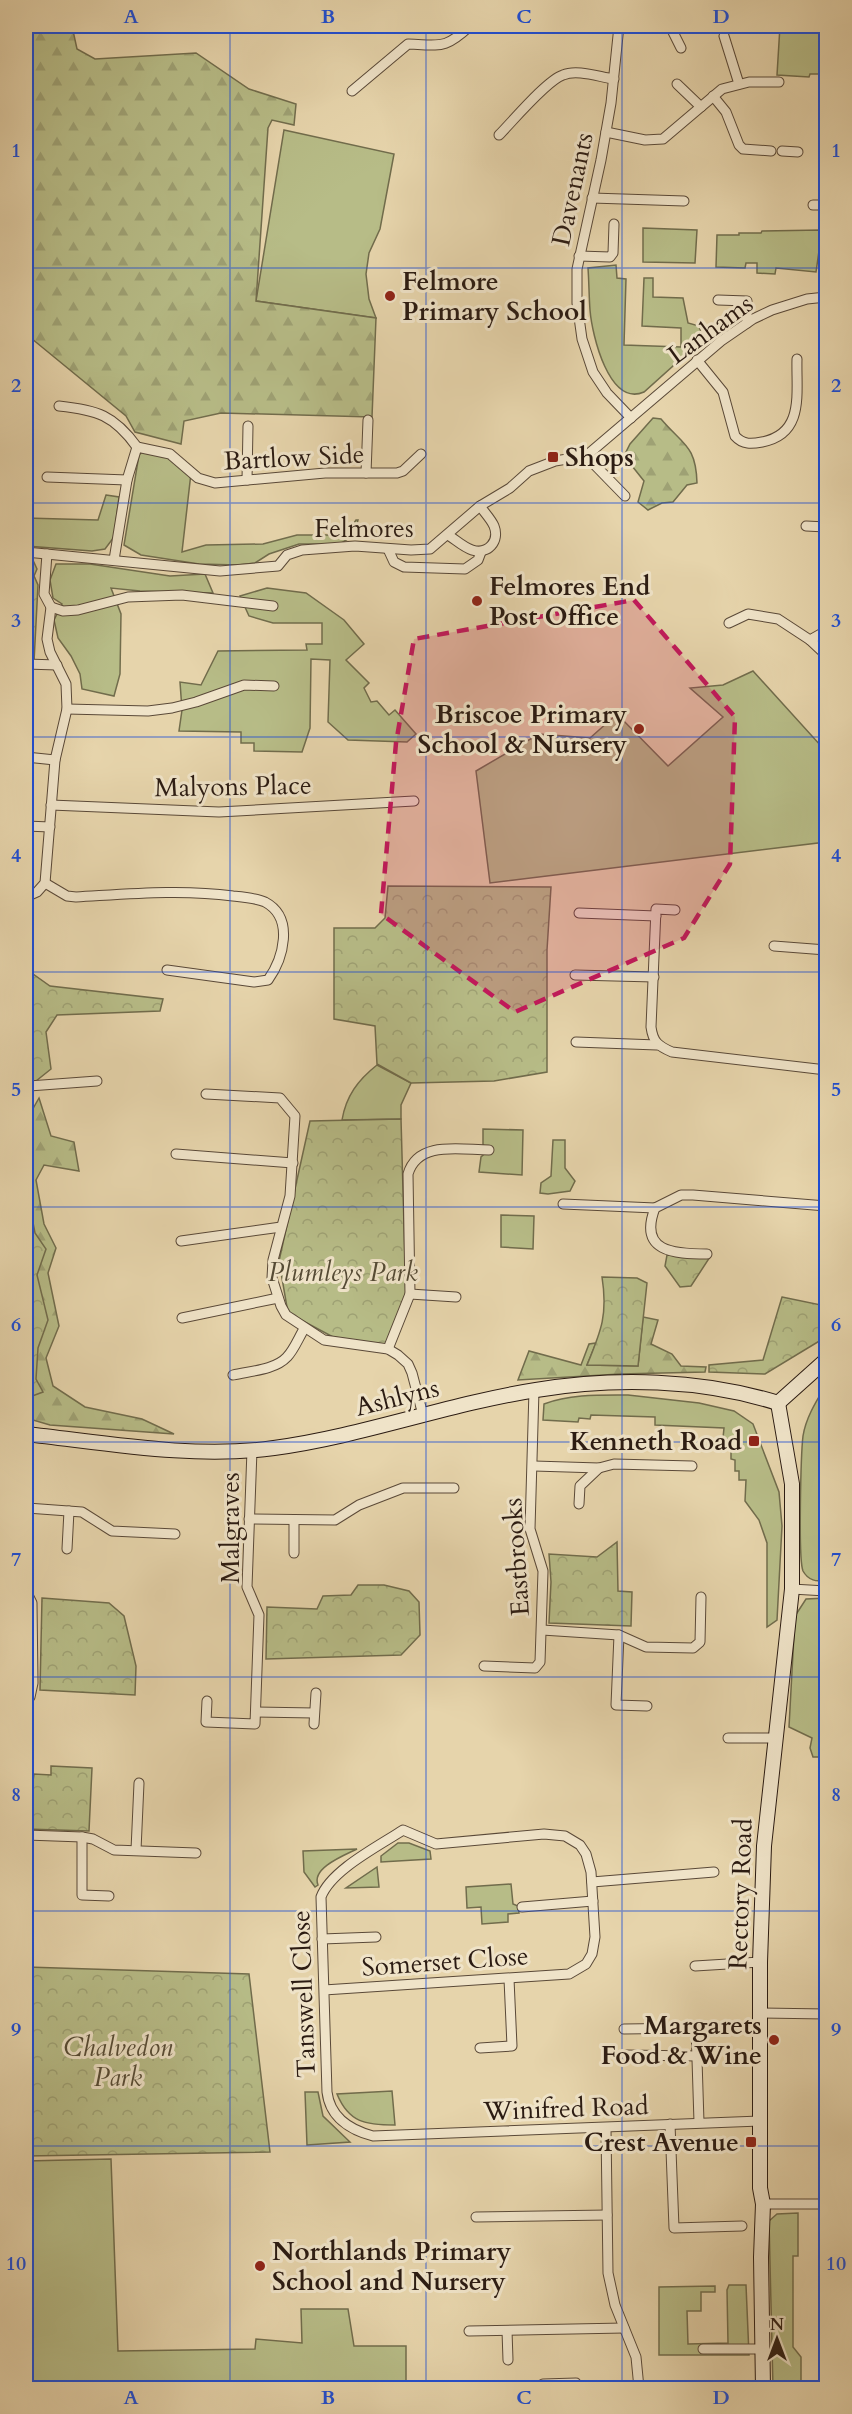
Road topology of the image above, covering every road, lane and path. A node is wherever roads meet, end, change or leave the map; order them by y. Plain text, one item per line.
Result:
1 (470, 26) edge
2 (619, 26) edge
3 (670, 26) edge
4 (724, 36) dead end
5 (681, 48) dead end
6 (614, 79) junction
7 (779, 82) dead end
8 (677, 84) dead end
9 (739, 84) junction
10 (352, 91) dead end
11 (713, 96) junction
12 (701, 107) junction
13 (606, 132) junction
14 (499, 135) dead end
15 (771, 151) dead end
16 (782, 152) dead end
17 (798, 152) dead end
18 (592, 198) junction
19 (684, 201) dead end
20 (813, 205) dead end
21 (826, 205) edge
22 (614, 224) dead end
23 (579, 256) junction
24 (826, 297) edge
25 (718, 300) dead end
26 (747, 323) junction
27 (797, 359) dead end
28 (697, 360) junction
29 (58, 406) dead end
30 (631, 418) junction
31 (368, 420) dead end
32 (248, 426) dead end
33 (137, 447) junction
34 (421, 454) dead end
35 (586, 456) junction
36 (366, 473) junction
37 (47, 477) dead end
38 (127, 480) junction
39 (247, 480) junction
40 (625, 496) dead end
41 (480, 506) junction
42 (806, 526) dead end
43 (826, 527) edge
44 (448, 535) junction
45 (388, 549) junction
46 (26, 552) edge
47 (481, 552) junction
48 (47, 554) junction
49 (114, 560) junction
50 (273, 606) dead end
51 (51, 607) junction
52 (729, 623) dead end
53 (826, 631) edge
54 (810, 640) junction
55 (826, 655) edge
56 (26, 663) edge
57 (57, 665) junction
58 (274, 686) dead end
59 (68, 709) junction
60 (26, 756) edge
61 (55, 760) junction
62 (414, 801) dead end
63 (51, 805) junction
64 (26, 826) edge
65 (50, 827) junction
66 (45, 883) junction
67 (26, 897) edge
68 (675, 910) dead end
69 (656, 912) junction
70 (579, 913) dead end
71 (774, 946) dead end
72 (826, 950) edge
73 (167, 970) dead end
74 (575, 975) dead end
75 (654, 977) junction
76 (576, 1042) dead end
77 (657, 1045) junction
78 (826, 1070) edge
79 (97, 1081) dead end
80 (27, 1088) edge
81 (206, 1094) dead end
82 (489, 1150) dead end
83 (176, 1154) dead end
84 (293, 1163) junction
85 (563, 1204) dead end
86 (826, 1206) edge
87 (655, 1208) junction
88 (281, 1227) junction
89 (181, 1241) dead end
90 (707, 1254) dead end
91 (410, 1294) junction
92 (456, 1297) dead end
93 (278, 1298) junction
94 (182, 1318) dead end
95 (304, 1329) junction
96 (388, 1349) junction
97 (826, 1360) edge
98 (233, 1375) dead end
99 (534, 1390) junction
100 (778, 1403) junction
101 (423, 1415) junction
102 (26, 1434) edge
103 (252, 1450) junction
104 (534, 1466) junction
105 (692, 1466) dead end
106 (599, 1468) junction
107 (454, 1488) dead end
108 (579, 1504) dead end
109 (27, 1508) edge
110 (69, 1511) junction
111 (249, 1519) junction
112 (294, 1520) junction
113 (26, 1522) edge
114 (175, 1534) dead end
115 (67, 1549) dead end
116 (294, 1553) dead end
117 (792, 1588) junction
118 (26, 1591) edge
119 (826, 1591) edge
120 (701, 1597) dead end
121 (542, 1630) junction
122 (619, 1635) junction
123 (484, 1666) dead end
124 (316, 1693) dead end
125 (26, 1700) edge
126 (207, 1701) dead end
127 (647, 1706) dead end
128 (256, 1712) junction
129 (315, 1713) junction
130 (314, 1724) dead end
131 (728, 1738) dead end
132 (775, 1738) junction
133 (138, 1783) dead end
134 (26, 1835) edge
135 (82, 1837) junction
136 (136, 1850) junction
137 (196, 1853) dead end
138 (714, 1872) dead end
139 (592, 1882) junction
140 (109, 1896) dead end
141 (593, 1901) junction
142 (522, 1907) dead end
143 (376, 1937) dead end
144 (322, 1938) junction
145 (760, 1962) junction
146 (695, 1966) dead end
147 (509, 1979) junction
148 (324, 1990) junction
149 (761, 2013) junction
150 (826, 2014) edge
151 (624, 2029) dead end
152 (480, 2048) dead end
153 (626, 2055) dead end
154 (698, 2055) junction
155 (760, 2121) junction
156 (699, 2122) junction
157 (670, 2124) junction
158 (606, 2129) junction
159 (373, 2136) joint
160 (763, 2204) junction
161 (826, 2204) edge
162 (607, 2215) junction
163 (476, 2217) dead end
164 (742, 2226) dead end
165 (624, 2328) junction
166 (469, 2331) dead end
167 (507, 2331) junction
168 (703, 2349) dead end
169 (762, 2349) junction
170 (508, 2360) dead end
171 (576, 2383) dead end
172 (536, 2388) edge
173 (639, 2388) edge
174 (763, 2388) edge

1 - 10 street
2 - 6 street, Davenants
3 - 5 street
4 - 9 street
6 - 13 street, Davenants
6 - 14 street
7 - 9 street
8 - 12 street
9 - 11 street
11 - 12 street
11 - 15 street
12 - 13 street
13 - 18 street, Davenants
16 - 17 street
18 - 19 street
18 - 23 street, Davenants
20 - 21 street
22 - 23 street
23 - 30 street, Davenants
24 - 26 street, Lanhams
25 - 26 street
26 - 28 street, Lanhams
27 - 28 street
28 - 30 street, Lanhams
29 - 33 street
30 - 35 street, Felmores
31 - 36 street
32 - 39 street
33 - 38 street
33 - 39 street, Bartlow Side
34 - 36 street, Bartlow Side
35 - 40 street
35 - 41 street, Felmores
36 - 39 street, Bartlow Side
37 - 38 street
38 - 49 street
41 - 44 street, Felmores
41 - 47 street
42 - 43 street
44 - 45 street, Felmores
44 - 47 street
45 - 47 street
45 - 49 street, Felmores
46 - 48 street, Felmores
48 - 49 street, Felmores
48 - 51 street
50 - 51 street
51 - 57 street
52 - 54 street
53 - 54 street
54 - 55 street
56 - 57 street
57 - 59 street
58 - 59 street
59 - 61 street
60 - 61 street
61 - 63 street
62 - 63 street, Malyons Place
63 - 65 street
64 - 65 street
65 - 66 street
66 - 67 street
66 - 73 street
68 - 69 street
69 - 70 street
69 - 75 street
71 - 72 street
74 - 75 street
75 - 77 street
76 - 77 street
77 - 78 street
79 - 80 street
81 - 84 street
82 - 91 street
83 - 84 street
84 - 88 street
85 - 87 street
86 - 87 street
87 - 90 street
88 - 89 street
88 - 93 street
91 - 92 street
91 - 96 street
93 - 94 street
93 - 95 street
95 - 96 street
95 - 98 street
96 - 101 street
97 - 100 street
99 - 100 street, Ashlyns
99 - 101 street, Ashlyns
99 - 104 street, Eastbrooks
100 - 117 street, Rectory Road
101 - 103 street, Ashlyns
102 - 103 street, Ashlyns
102 - 109 street
103 - 111 street, Malgraves
104 - 106 street
104 - 121 street, Eastbrooks
105 - 106 street
106 - 108 street
107 - 112 street
109 - 110 street
109 - 113 street
110 - 114 street
110 - 115 street
111 - 112 street
111 - 128 street, Malgraves
112 - 116 street
117 - 119 street
117 - 132 street, Rectory Road
118 - 125 street
120 - 122 street
121 - 122 street
121 - 123 street, Eastbrooks
122 - 127 street
124 - 129 street
126 - 128 street
128 - 129 street
129 - 130 street
131 - 132 street
132 - 145 street, Rectory Road
133 - 136 street
134 - 135 street
135 - 136 street
135 - 140 street
136 - 137 street
138 - 139 street
139 - 141 street
139 - 144 street, Tanswell Close
141 - 142 street
141 - 147 street, Somerset Close
143 - 144 street
144 - 148 street, Tanswell Close
145 - 146 street
145 - 149 street, Rectory Road
147 - 148 street, Somerset Close
147 - 152 street
148 - 159 street, Tanswell Close
149 - 150 street
149 - 155 street, Rectory Road
151 - 154 street
153 - 154 street
154 - 156 street
155 - 156 street, Winifred Road
155 - 160 street, Rectory Road
156 - 157 street, Winifred Road
157 - 158 street, Winifred Road
157 - 164 street
158 - 159 street, Winifred Road
158 - 162 street
160 - 161 street
160 - 169 street, Rectory Road
162 - 163 street
162 - 165 street
165 - 167 street
165 - 173 street
166 - 167 street
167 - 170 street
168 - 169 street
169 - 174 street, Rectory Road
171 - 172 street

